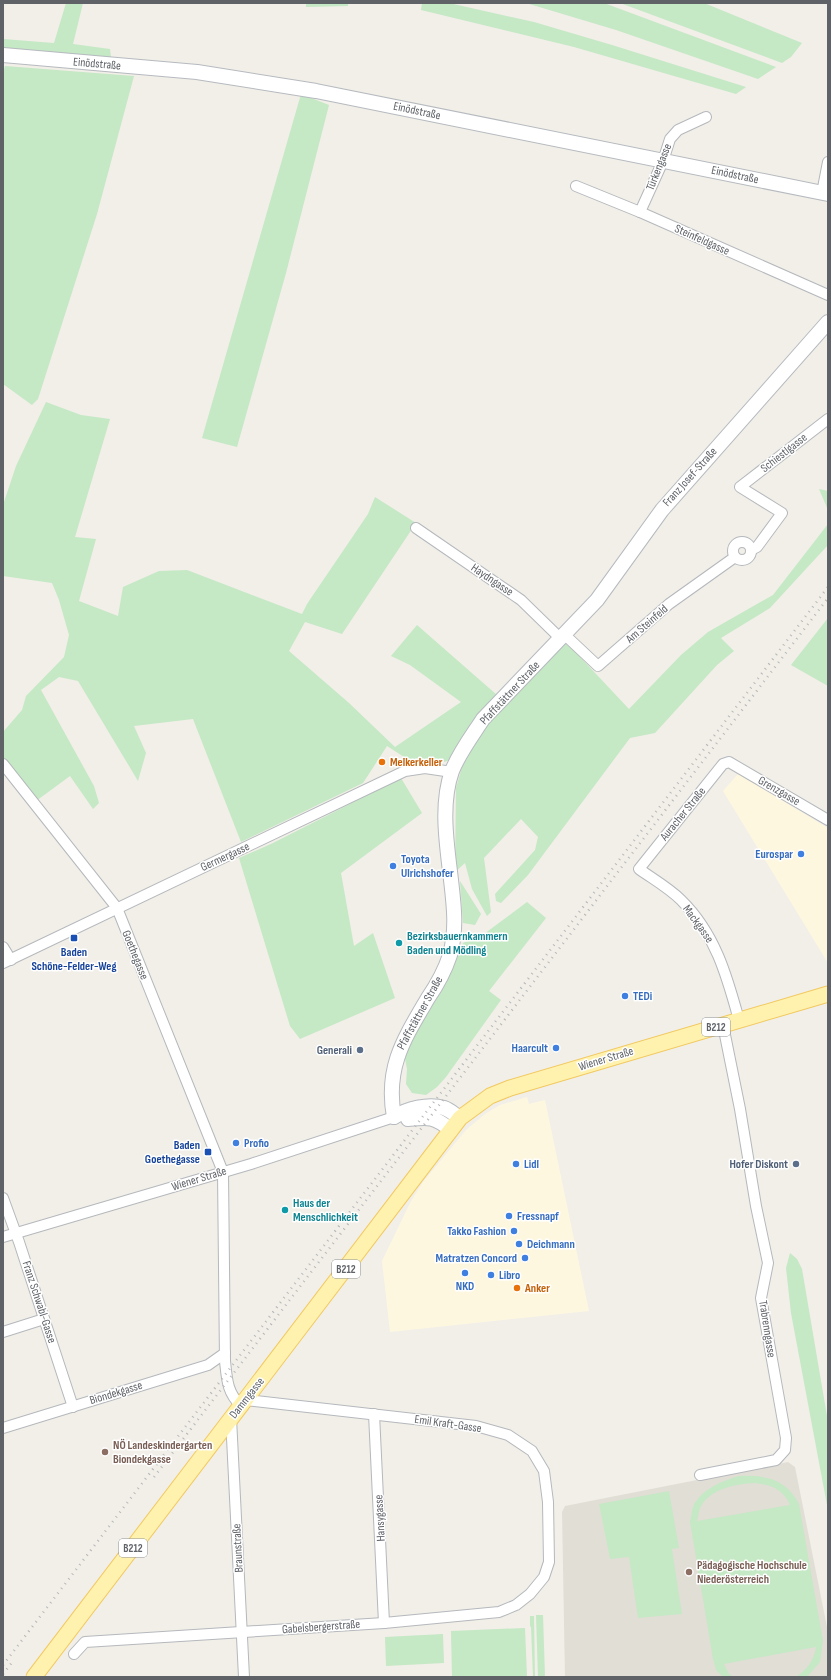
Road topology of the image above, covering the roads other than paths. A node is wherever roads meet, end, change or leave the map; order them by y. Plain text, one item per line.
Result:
1 (3, 55) edge
2 (706, 118) dead end
3 (663, 161) junction
4 (828, 162) edge
5 (576, 186) dead end
6 (825, 193) edge
7 (640, 212) junction
8 (828, 296) edge
9 (828, 322) edge
10 (828, 419) edge
11 (740, 487) joint
12 (416, 528) dead end
13 (751, 550) junction
14 (735, 557) junction
15 (563, 637) junction
16 (729, 762) joint
17 (3, 764) edge
18 (452, 772) junction
19 (828, 820) edge
20 (639, 869) joint
21 (117, 908) junction
22 (3, 946) edge
23 (7, 961) edge
24 (828, 994) edge
25 (739, 1020) junction
26 (723, 1025) junction
27 (394, 1117) junction
28 (460, 1118) junction
29 (451, 1130) junction
30 (223, 1172) junction
31 (3, 1198) edge
32 (16, 1233) junction
33 (3, 1237) edge
34 (44, 1319) junction
35 (3, 1332) edge
36 (225, 1353) junction
37 (243, 1403) junction
38 (72, 1407) junction
39 (374, 1414) junction
40 (231, 1418) junction
41 (3, 1428) edge
42 (700, 1475) dead end
43 (549, 1562) joint
44 (384, 1623) junction
45 (243, 1632) junction
46 (74, 1654) dead end
47 (34, 1677) edge
48 (244, 1677) edge

1 - 3 main road, Einödstraße
2 - 3 street, Türkengasse
3 - 6 main road, Einödstraße
3 - 7 street, Türkengasse
4 - 6 street
5 - 7 street, Steinfeldgasse
7 - 8 street, Steinfeldgasse
9 - 15 main road, Franz Josef-Straße
10 - 11 street, Schiestlgasse
11 - 13 street, Am Steinfeld
12 - 15 street, Haydngasse
13 - 14 street, Am Steinfeld
13 - 14 street
14 - 15 street, Am Steinfeld
15 - 18 main road, Pfaffstättner Straße
16 - 19 street, Grenzgasse
16 - 20 street, Auracher Straße
17 - 21 street, Goethegasse
18 - 21 street, Germergasse
18 - 27 main road, Pfaffstättner Straße
20 - 25 street, Mackgasse
21 - 23 street, Germergasse
21 - 30 street, Goethegasse
22 - 23 street
24 - 25 main road, Wiener Straße / B212
25 - 26 main road, Wiener Straße / B212
26 - 28 main road, Wiener Straße / B212
26 - 42 street, Trabrenngasse
27 - 28 main road, Wiener Straße
27 - 29 main road, Wiener Straße
27 - 30 street, Wiener Straße
28 - 29 main road, Dammgasse / B212
29 - 37 main road, Dammgasse / B212
30 - 32 street, Wiener Straße
30 - 36 street
31 - 32 street, Franz Schwabl-Gasse
32 - 33 street, Wiener Straße
32 - 34 street, Franz Schwabl-Gasse
34 - 35 street
34 - 38 street, Franz Schwabl-Gasse
36 - 37 street
36 - 38 street, Biondekgasse
37 - 39 street, Emil Kraft-Gasse
37 - 40 main road, Dammgasse / B212
38 - 41 street, Biondekgasse
39 - 43 street, Emil Kraft-Gasse
39 - 44 street, Hansygasse
40 - 45 street, Braunstraße
40 - 47 main road, Dammgasse / B212
43 - 44 street, Gabelsbergerstraße
44 - 45 street, Gabelsbergerstraße
45 - 46 street, Gabelsbergerstraße
45 - 48 street, Braunstraße

